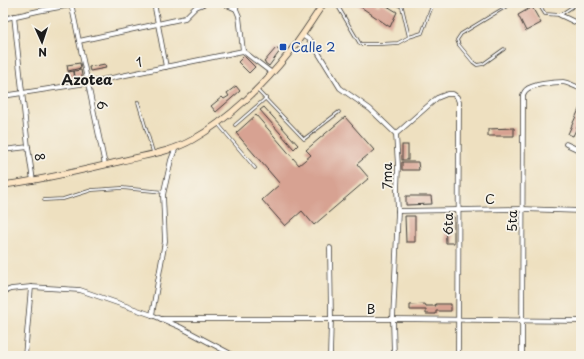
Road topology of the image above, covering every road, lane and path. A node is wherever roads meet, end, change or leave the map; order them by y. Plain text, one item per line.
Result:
1 (154, 3) edge
2 (206, 3) edge
3 (222, 3) edge
4 (237, 3) edge
5 (324, 3) edge
6 (336, 3) edge
7 (395, 3) edge
8 (512, 3) edge
9 (538, 3) edge
10 (578, 3) edge
11 (71, 4) edge
12 (432, 6) dead end
13 (236, 9) junction
14 (560, 15) junction
15 (14, 16) junction
16 (3, 19) edge
17 (158, 24) junction
18 (581, 25) edge
19 (302, 35) junction
20 (409, 36) junction
21 (79, 41) junction
22 (504, 49) dead end
23 (244, 51) junction
24 (166, 67) junction
25 (272, 73) junction
26 (87, 83) junction
27 (257, 89) junction
28 (581, 89) edge
29 (23, 93) junction
30 (3, 96) edge
31 (266, 98) junction
32 (138, 102) dead end
33 (339, 112) dead end
34 (217, 123) junction
35 (235, 125) dead end
36 (396, 134) junction
37 (566, 144) dead end
38 (28, 147) junction
39 (176, 147) junction
40 (3, 150) edge
41 (581, 151) edge
42 (153, 154) junction
43 (105, 165) junction
44 (255, 168) dead end
45 (33, 181) junction
46 (3, 185) edge
47 (164, 192) junction
48 (44, 200) dead end
49 (458, 209) junction
50 (522, 209) junction
51 (398, 211) junction
52 (581, 211) edge
53 (330, 248) dead end
54 (31, 287) junction
55 (3, 292) edge
56 (152, 315) junction
57 (161, 319) junction
58 (331, 319) junction
59 (394, 319) junction
60 (458, 320) junction
61 (522, 321) junction
62 (581, 321) edge
63 (25, 356) edge
64 (232, 356) edge
65 (330, 356) edge
66 (394, 356) edge
67 (458, 356) edge
68 (522, 356) edge

1 - 17 street
2 - 17 street
3 - 13 street
4 - 13 street
5 - 19 main road
6 - 20 lane
7 - 20 lane
8 - 22 lane
9 - 14 lane
10 - 14 lane
11 - 15 street
11 - 21 street, 6
12 - 20 lane
13 - 23 street
14 - 18 street
15 - 16 street
15 - 29 street, 8
17 - 21 street
17 - 24 street
19 - 25 main road
19 - 36 street
21 - 26 street, 6
23 - 24 street, 1
23 - 25 street
24 - 26 street, 1
25 - 27 main road
26 - 29 street, 1
26 - 43 street, 6
27 - 31 lane
27 - 34 main road
28 - 50 street, 5ta
29 - 30 street, 1
29 - 38 street, 8
31 - 33 lane
31 - 35 lane
32 - 42 lane
34 - 39 main road
34 - 44 lane
36 - 49 street, 6ta
36 - 51 street, 7ma
37 - 41 street
38 - 40 street
38 - 45 street, 8
39 - 42 main road
39 - 47 street
42 - 43 main road
43 - 45 main road
45 - 46 main road
47 - 48 lane
47 - 56 street
49 - 50 street, C
49 - 51 street, C
49 - 60 street, 6ta
50 - 52 street, C
50 - 61 street, 5ta
51 - 59 street, 7ma
53 - 58 street
54 - 55 street
54 - 56 street
54 - 63 street
56 - 57 street
57 - 58 street, B
57 - 64 street
58 - 59 street, B
58 - 65 street
59 - 60 street, B
59 - 66 street, 7ma
60 - 61 street, B
60 - 67 street, 6ta
61 - 62 street, B
61 - 68 street, 5ta

